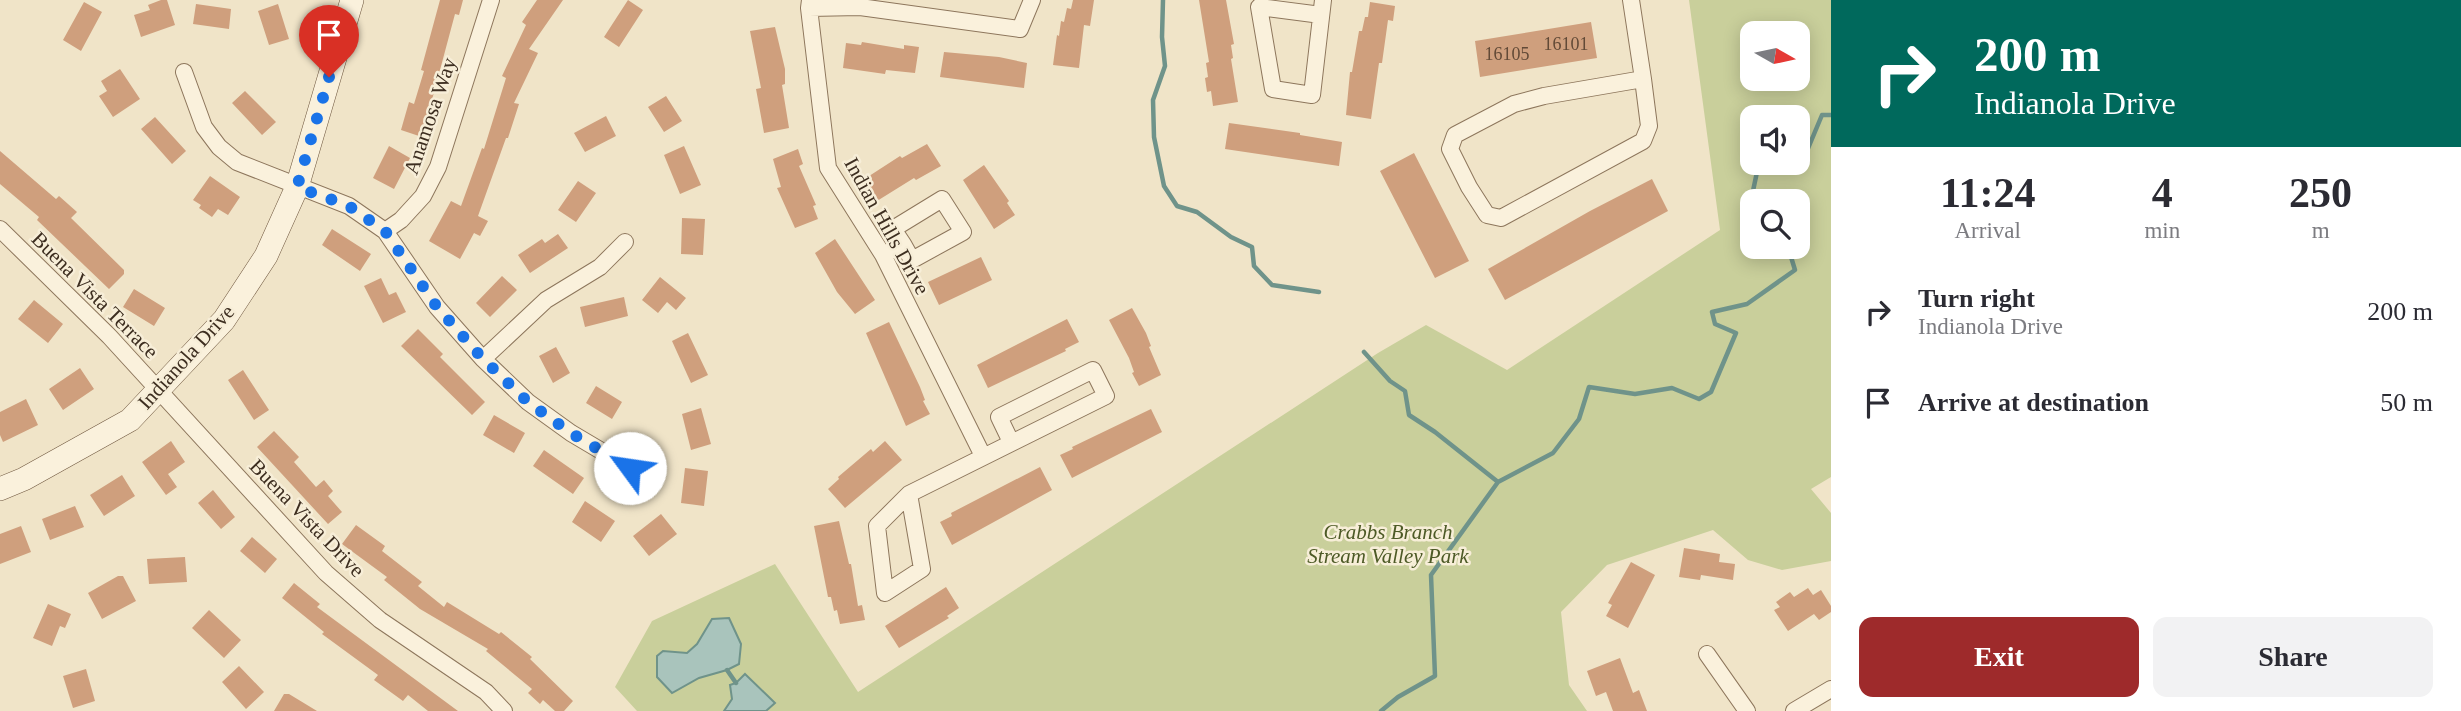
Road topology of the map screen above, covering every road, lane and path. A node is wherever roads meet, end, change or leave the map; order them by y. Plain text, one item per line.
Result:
1 (352, 0) edge
2 (491, 0) edge
3 (1032, 0) edge
4 (1630, 0) edge
5 (809, 4) edge
6 (1322, 8) edge
7 (184, 72) dead end
8 (1643, 79) junction
9 (297, 187) junction
10 (0, 229) edge
11 (385, 231) junction
12 (625, 242) dead end
13 (903, 244) dead end
14 (883, 255) junction
15 (483, 359) junction
16 (159, 391) junction
17 (1012, 442) junction
18 (983, 456) junction
19 (630, 468) dead end
20 (0, 489) edge
21 (909, 494) junction
22 (1707, 654) dead end
23 (1831, 689) edge
24 (504, 711) edge
25 (1747, 711) edge
26 (1794, 711) edge

1 - 9 street, Indianola Drive
2 - 11 street, Anamosa Way
3 - 5 street
4 - 8 street
5 - 14 street, Indian Hills Drive
6 - 6 street
7 - 9 street
8 - 8 street
9 - 11 street
9 - 16 street, Indianola Drive
10 - 16 street, Buena Vista Terrace
11 - 15 street
12 - 15 street
13 - 14 street
14 - 18 street, Indian Hills Drive
15 - 19 street
16 - 20 street, Indianola Drive
16 - 24 street, Buena Vista Drive
17 - 17 street
17 - 18 street
18 - 21 street
21 - 21 street
22 - 25 street
23 - 26 street

